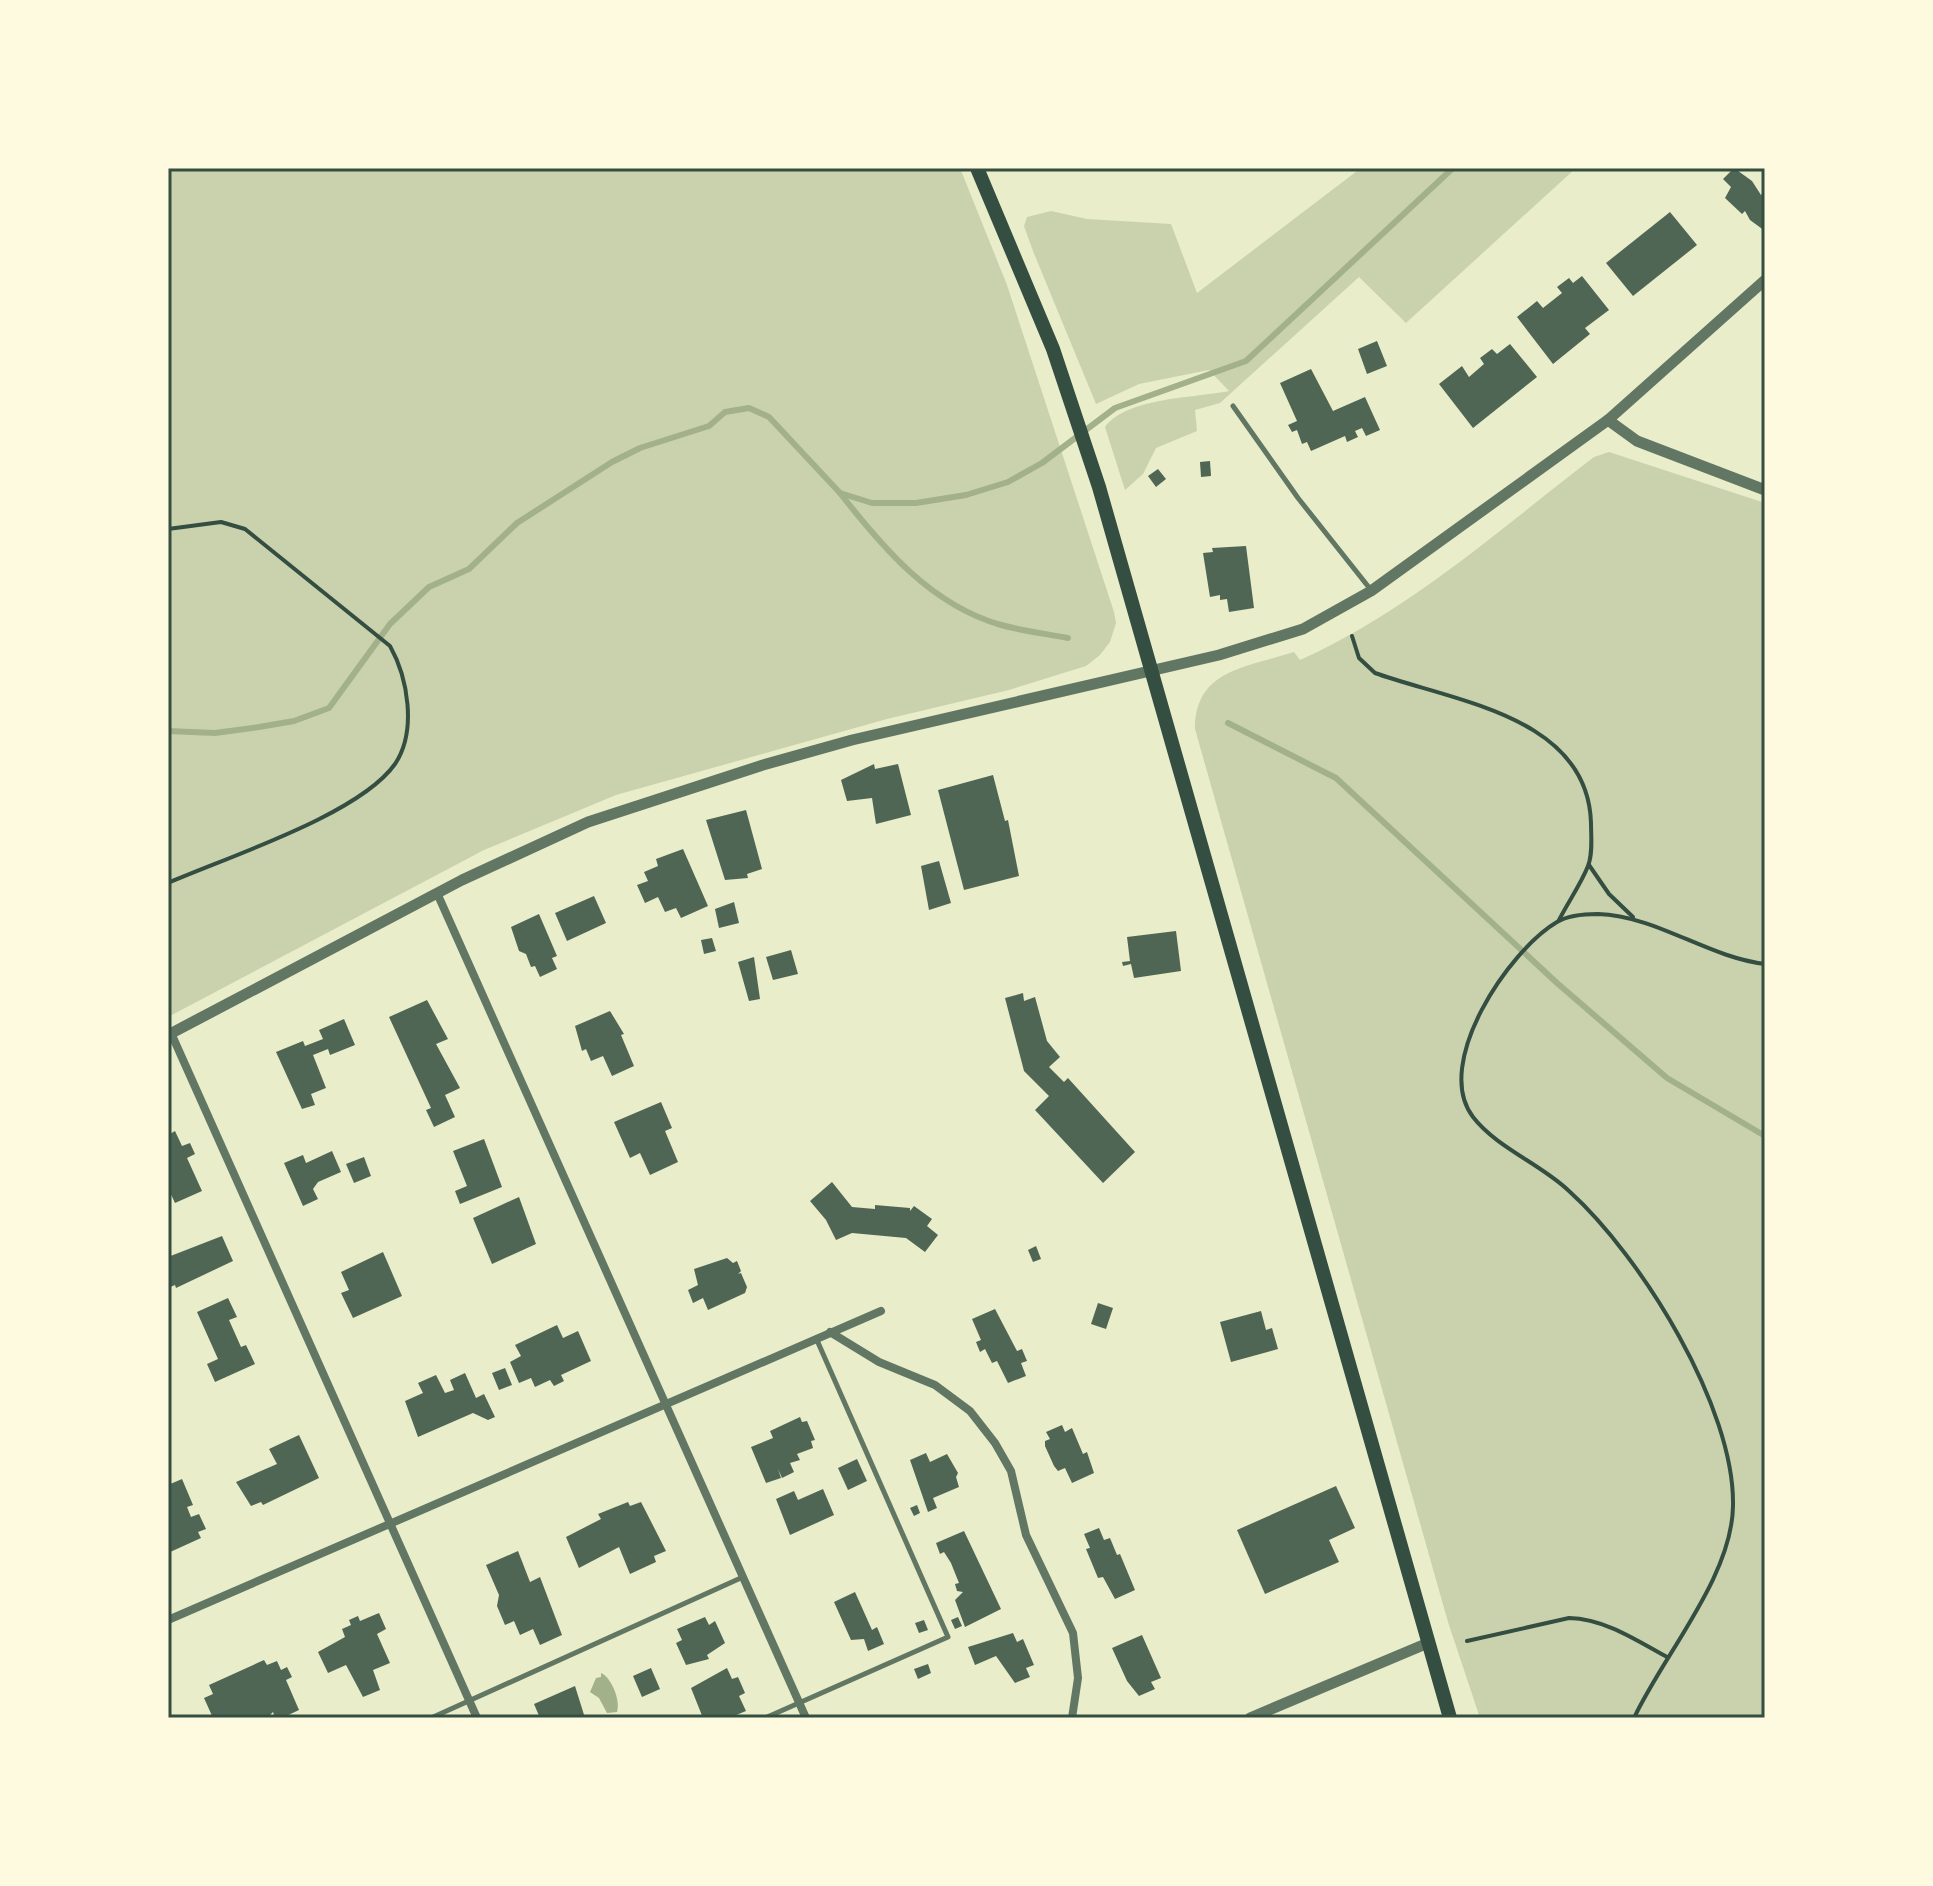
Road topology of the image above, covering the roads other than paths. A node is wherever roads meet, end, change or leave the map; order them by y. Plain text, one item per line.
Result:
1 (977, 168) edge
2 (1765, 280) edge
3 (1233, 406) dead end
4 (1608, 420) junction
5 (1765, 490) edge
6 (1371, 591) junction
7 (1153, 671) junction
8 (437, 893) junction
9 (170, 1034) edge
10 (881, 1311) dead end
11 (830, 1332) junction
12 (816, 1338) junction
13 (666, 1402) junction
14 (391, 1521) junction
15 (743, 1577) junction
16 (168, 1620) edge
17 (1428, 1643) junction
18 (469, 1701) junction
19 (799, 1703) junction
20 (1281, 1704) junction
21 (431, 1718) edge
22 (477, 1718) edge
23 (765, 1718) edge
24 (806, 1718) edge
25 (1072, 1718) edge
26 (1250, 1718) edge
27 (1272, 1718) edge
28 (1450, 1718) edge

1 - 7 main road
2 - 4 street
3 - 6 lane
4 - 5 street
4 - 6 street
6 - 7 street
7 - 8 street
7 - 17 main road
8 - 9 street
8 - 13 street
9 - 14 street
10 - 11 street
11 - 12 street
11 - 25 street
12 - 13 street
12 - 19 lane
13 - 14 street
13 - 15 street
14 - 16 street
14 - 18 street
15 - 18 lane
15 - 19 street
17 - 20 street
17 - 28 main road
18 - 21 lane
18 - 22 street
19 - 23 lane
19 - 24 street
20 - 26 street
20 - 27 street

